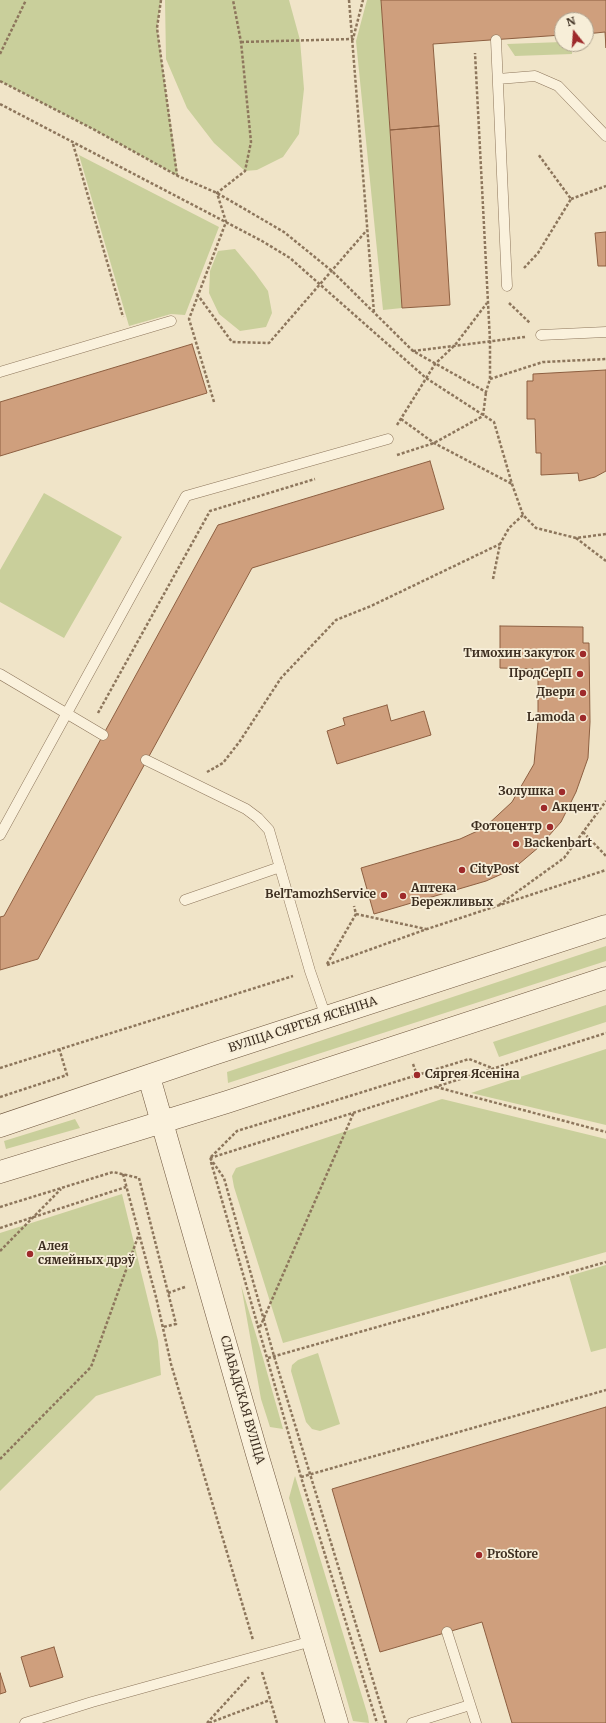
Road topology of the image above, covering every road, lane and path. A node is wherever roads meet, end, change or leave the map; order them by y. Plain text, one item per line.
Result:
1 (26, 0) edge
2 (162, 0) edge
3 (233, 0) edge
4 (349, 0) edge
5 (363, 0) edge
6 (353, 39) junction
7 (496, 40) dead end
8 (241, 42) junction
9 (475, 53) dead end
10 (0, 54) edge
11 (498, 79) junction
12 (0, 81) edge
13 (0, 104) edge
14 (606, 136) edge
15 (73, 144) junction
16 (538, 154) dead end
17 (178, 176) junction
18 (606, 186) edge
19 (218, 194) junction
20 (571, 199) junction
21 (226, 222) junction
22 (368, 229) junction
23 (332, 271) junction
24 (320, 285) junction
25 (507, 286) joint
26 (486, 292) junction
27 (492, 292) dead end
28 (197, 294) junction
29 (508, 302) dead end
30 (487, 303) junction
31 (374, 313) junction
32 (171, 321) dead end
33 (606, 332) edge
34 (127, 333) junction
35 (541, 335) junction
36 (490, 341) junction
37 (455, 345) junction
38 (413, 351) junction
39 (606, 359) edge
40 (436, 364) junction
41 (0, 372) edge
42 (426, 378) junction
43 (490, 380) junction
44 (486, 392) junction
45 (214, 402) dead end
46 (483, 416) junction
47 (401, 418) junction
48 (388, 439) joint
49 (434, 444) junction
50 (389, 457) dead end
51 (322, 477) dead end
52 (512, 484) junction
53 (524, 516) junction
54 (606, 534) edge
55 (576, 538) junction
56 (500, 544) junction
57 (606, 561) edge
58 (493, 578) dead end
59 (0, 674) edge
60 (67, 714) junction
61 (90, 727) junction
62 (103, 735) dead end
63 (146, 760) dead end
64 (174, 774) junction
65 (606, 801) edge
66 (583, 832) junction
67 (0, 835) edge
68 (606, 856) edge
69 (280, 867) junction
70 (185, 900) dead end
71 (354, 906) dead end
72 (497, 906) dead end
73 (356, 914) junction
74 (606, 926) edge
75 (427, 929) dead end
76 (327, 965) dead end
77 (606, 978) edge
78 (326, 1017) junction
79 (606, 1033) edge
80 (59, 1048) dead end
81 (492, 1069) junction
82 (149, 1077) junction
83 (435, 1087) junction
84 (0, 1097) edge
85 (354, 1112) junction
86 (161, 1121) junction
87 (0, 1126) edge
88 (606, 1132) edge
89 (210, 1158) junction
90 (0, 1172) edge
91 (123, 1174) junction
92 (63, 1187) junction
93 (126, 1187) junction
94 (0, 1207) edge
95 (31, 1217) junction
96 (0, 1228) edge
97 (139, 1233) junction
98 (0, 1251) edge
99 (606, 1262) edge
100 (264, 1317) junction
101 (164, 1327) junction
102 (260, 1327) junction
103 (274, 1356) junction
104 (268, 1358) junction
105 (606, 1390) edge
106 (0, 1459) edge
107 (310, 1475) junction
108 (301, 1477) junction
109 (447, 1632) dead end
110 (312, 1641) junction
111 (258, 1660) junction
112 (270, 1700) junction
113 (470, 1705) junction
114 (25, 1723) edge
115 (208, 1723) edge
116 (277, 1723) edge
117 (337, 1723) edge
118 (377, 1723) edge
119 (386, 1723) edge
120 (412, 1723) edge
121 (476, 1723) edge

1 - 10 path
2 - 17 path
3 - 8 path
4 - 6 path
5 - 6 path
6 - 8 path
6 - 22 path
7 - 11 lane
8 - 19 path
9 - 26 path
11 - 14 lane
11 - 25 lane
12 - 17 path
13 - 15 path
15 - 21 path
15 - 34 path
16 - 20 path
17 - 19 path
18 - 20 path
19 - 21 path
19 - 23 path
20 - 25 path
21 - 24 path
21 - 28 path
22 - 23 path
22 - 31 path
23 - 24 path
23 - 31 path
24 - 28 path
24 - 42 path
26 - 27 path
26 - 30 path
28 - 45 path
29 - 35 path
30 - 36 path
30 - 37 path
31 - 38 path
32 - 34 lane
33 - 35 lane
34 - 41 lane
35 - 36 path
36 - 37 path
36 - 43 path
37 - 38 path
37 - 40 path
38 - 40 path
39 - 43 path
40 - 42 path
40 - 44 path
42 - 46 path
42 - 47 path
43 - 44 path
44 - 46 path
46 - 49 path
46 - 52 path
47 - 48 path
47 - 49 path
48 - 60 lane
49 - 50 path
49 - 52 path
51 - 61 path
52 - 53 path
53 - 55 path
53 - 56 path
54 - 55 path
55 - 57 path
56 - 58 path
56 - 64 path
59 - 60 lane
60 - 61 lane
60 - 67 lane
61 - 62 lane
63 - 64 lane
64 - 69 lane
65 - 66 path
66 - 68 path
66 - 72 path
69 - 70 lane
69 - 78 lane
71 - 73 path
73 - 75 path
73 - 76 path
74 - 78 main road, ВУЛІЦА СЯРГЕЯ ЯСЕНІНА
77 - 86 main road
78 - 82 main road, ВУЛІЦА СЯРГЕЯ ЯСЕНІНА
79 - 81 path
80 - 84 path
81 - 83 path
81 - 89 path
82 - 86 main road, СЛАБАДСКАЯ ВУЛІЦА
82 - 87 main road, ВУЛІЦА СЯРГЕЯ ЯСЕНІНА
83 - 85 path
83 - 88 path
85 - 89 path
85 - 100 path
86 - 90 main road
86 - 110 main road, СЛАБАДСКАЯ ВУЛІЦА
89 - 100 path
89 - 102 path
91 - 92 path
91 - 93 path
91 - 101 path
92 - 94 path
92 - 95 path
93 - 95 path
93 - 97 path
95 - 96 path
95 - 98 path
97 - 101 path
97 - 106 path
99 - 103 path
100 - 102 path
100 - 103 path
101 - 111 path
102 - 104 path
103 - 104 path
103 - 107 path
104 - 108 path
105 - 107 path
107 - 108 path
107 - 119 path
108 - 118 path
109 - 113 lane
110 - 111 lane
110 - 117 main road, СЛАБАДСКАЯ ВУЛІЦА
111 - 112 path
111 - 114 lane
111 - 115 path
112 - 115 path
112 - 116 path
113 - 120 lane
113 - 121 lane

